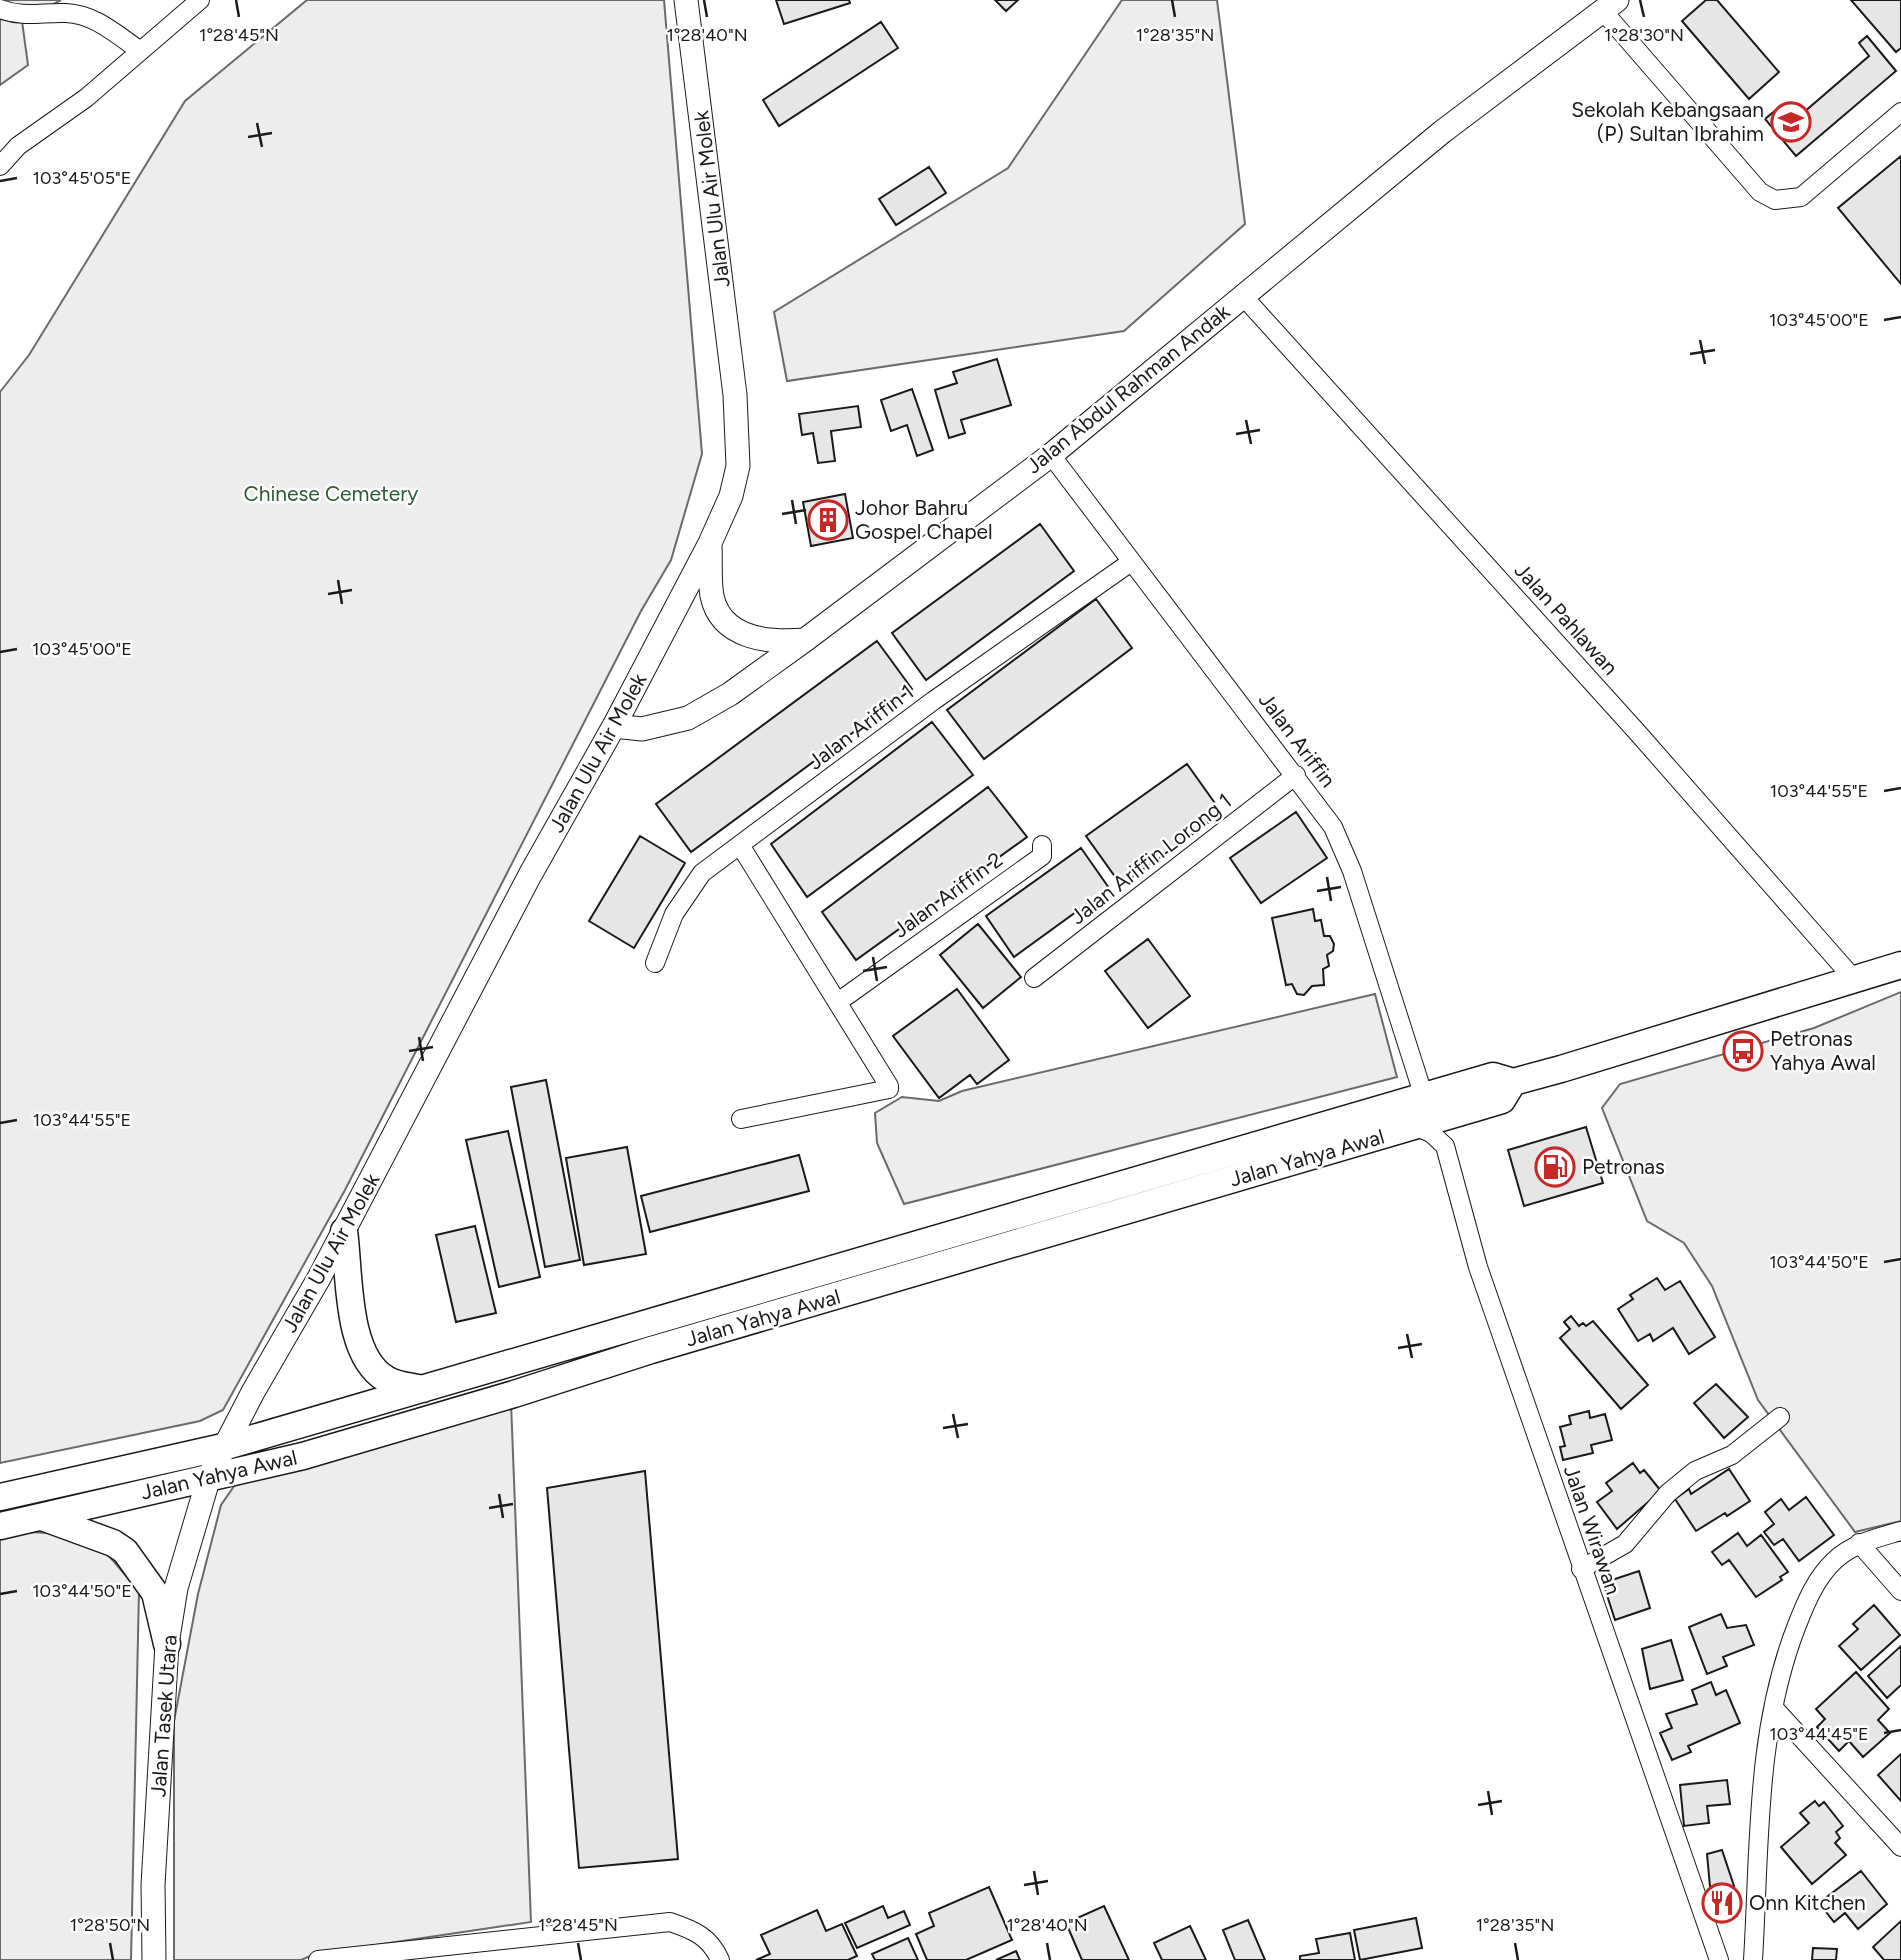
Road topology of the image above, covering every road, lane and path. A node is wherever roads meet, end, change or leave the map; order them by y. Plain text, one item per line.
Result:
1 (200, 0) edge
2 (687, 0) edge
3 (1610, 6) edge
4 (0, 9) edge
5 (139, 50) junction
6 (1901, 112) edge
7 (0, 166) edge
8 (1242, 295) junction
9 (1051, 455) junction
10 (710, 543) junction
11 (1131, 562) junction
12 (805, 640) junction
13 (614, 726) junction
14 (1296, 775) junction
15 (740, 845) junction
16 (1042, 845) dead end
17 (655, 962) dead end
18 (1901, 965) edge
19 (1034, 978) dead end
20 (1853, 978) junction
21 (838, 1002) junction
22 (1513, 1082) junction
23 (1424, 1097) junction
24 (1468, 1111) junction
25 (741, 1119) dead end
26 (1415, 1126) junction
27 (1445, 1146) junction
28 (344, 1231) junction
29 (425, 1389) junction
30 (1780, 1417) dead end
31 (223, 1447) junction
32 (209, 1477) junction
33 (0, 1497) edge
34 (42, 1517) junction
35 (0, 1526) edge
36 (1901, 1531) edge
37 (1859, 1543) junction
38 (1581, 1569) junction
39 (1901, 1591) edge
40 (167, 1644) junction
41 (1774, 1708) junction
42 (1901, 1847) edge
43 (1751, 1958) edge
44 (154, 1960) edge
45 (318, 1960) edge
46 (720, 1960) edge
47 (1719, 1960) edge

1 - 5 street
2 - 10 street, Jalan Ulu Air Molek
3 - 6 street
3 - 8 street, Jalan Abdul Rahman Andak
4 - 5 street
5 - 7 street
8 - 9 street, Jalan Abdul Rahman Andak
8 - 20 street, Jalan Pahlawan
9 - 11 street, Jalan Ariffin
9 - 12 street, Jalan Abdul Rahman Andak
10 - 12 street
10 - 13 street, Jalan Ulu Air Molek
11 - 14 street, Jalan Ariffin
11 - 15 street, Jalan Ariffin 1
12 - 13 street, Jalan Abdul Rahman Andak
13 - 28 street, Jalan Ulu Air Molek
14 - 19 street, Jalan Ariffin Lorong 1
14 - 23 street, Jalan Ariffin
15 - 17 street, Jalan Ariffin 1
15 - 21 street
16 - 21 street, Jalan Ariffin 2
18 - 20 main road, Jalan Yahya Awal
20 - 22 main road, Jalan Yahya Awal
21 - 25 street
22 - 23 main road, Jalan Yahya Awal
22 - 24 main road, Jalan Yahya Awal
23 - 29 main road, Jalan Yahya Awal
24 - 26 main road, Jalan Yahya Awal
24 - 27 street
26 - 27 street
26 - 32 main road, Jalan Yahya Awal
27 - 38 street, Jalan Wirawan
28 - 29 main road
28 - 31 street, Jalan Ulu Air Molek
29 - 31 main road, Jalan Yahya Awal
30 - 38 street
31 - 32 street, Jalan Ulu Air Molek
31 - 33 main road, Jalan Yahya Awal
32 - 34 main road, Jalan Yahya Awal
32 - 40 street, Jalan Tasek Utara
34 - 35 main road, Jalan Yahya Awal
34 - 40 main road
36 - 37 street
37 - 39 street
37 - 41 street
38 - 47 street, Jalan Wirawan
40 - 44 street, Jalan Tasek Utara
41 - 42 street
41 - 43 street
45 - 46 street

